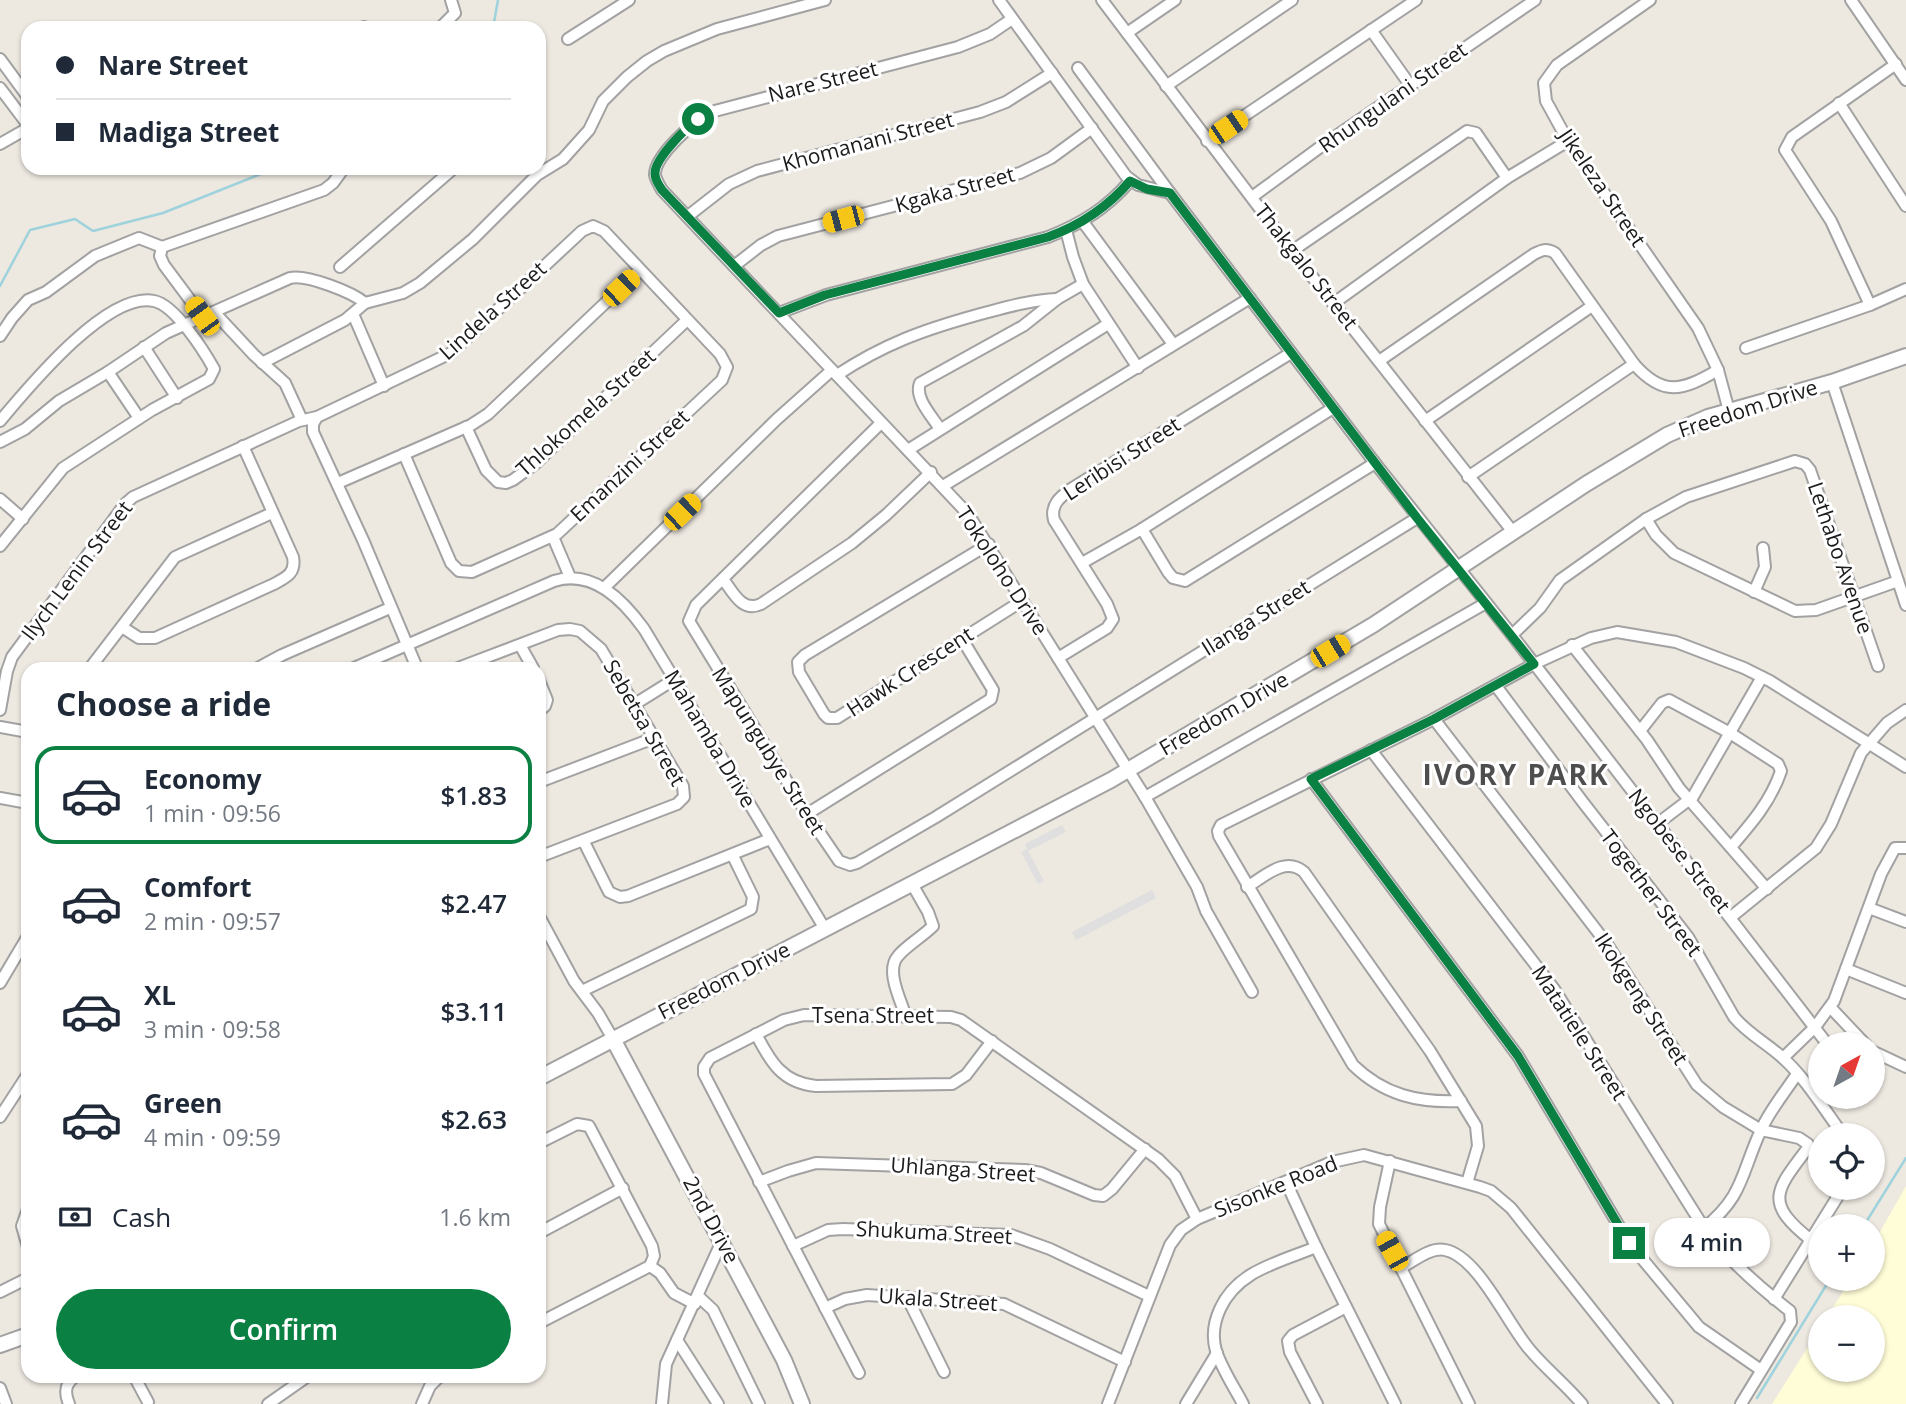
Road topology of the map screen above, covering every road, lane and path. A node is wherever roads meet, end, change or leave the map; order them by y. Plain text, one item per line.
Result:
1 (451, 0) edge
2 (629, 0) edge
3 (825, 0) edge
4 (999, 0) edge
5 (1102, 0) edge
6 (1175, 0) edge
7 (1292, 0) edge
8 (1416, 0) edge
9 (1535, 0) edge
10 (1650, 0) edge
11 (1851, 0) edge
12 (1012, 19) junction
13 (447, 21) edge
14 (1371, 30) junction
15 (1127, 33) junction
16 (568, 39) dead end
17 (0, 59) edge
18 (1896, 64) junction
19 (1078, 68) dead end
20 (1052, 73) junction
21 (1906, 80) edge
22 (1410, 85) junction
23 (1166, 86) junction
24 (0, 88) edge
25 (21, 88) edge
26 (1839, 103) junction
27 (21, 116) edge
28 (1092, 128) junction
29 (21, 130) edge
30 (1207, 141) junction
31 (1568, 141) junction
32 (1, 143) edge
33 (546, 167) edge
34 (655, 172) joint
35 (339, 175) edge
36 (446, 175) edge
37 (536, 175) edge
38 (1507, 178) junction
39 (1130, 181) junction
40 (1170, 193) junction
41 (1252, 197) junction
42 (1906, 206) edge
43 (688, 216) junction
44 (1083, 222) junction
45 (593, 226) joint
46 (1066, 230) junction
47 (162, 247) junction
48 (1292, 251) junction
49 (734, 265) junction
50 (340, 267) dead end
51 (640, 270) junction
52 (1083, 284) junction
53 (1906, 289) edge
54 (1250, 298) junction
55 (1057, 299) junction
56 (365, 303) junction
57 (1334, 303) junction
58 (1870, 305) junction
59 (1592, 306) junction
60 (214, 312) junction
61 (779, 313) junction
62 (353, 314) junction
63 (202, 316) junction
64 (687, 320) junction
65 (184, 324) junction
66 (1108, 324) junction
67 (0, 336) edge
68 (1173, 344) junction
69 (144, 347) junction
70 (1746, 348) dead end
71 (1291, 353) junction
72 (1906, 356) edge
73 (1379, 361) junction
74 (262, 363) junction
75 (1634, 365) junction
76 (1138, 368) junction
77 (1717, 370) junction
78 (107, 372) junction
79 (834, 372) junction
80 (1832, 382) junction
81 (384, 386) junction
82 (177, 398) junction
83 (1333, 408) junction
84 (1729, 411) junction
85 (139, 418) junction
86 (311, 420) junction
87 (0, 421) edge
88 (1425, 421) junction
89 (881, 423) junction
90 (466, 427) junction
91 (940, 429) junction
92 (0, 442) edge
93 (243, 446) junction
94 (908, 450) junction
95 (404, 454) junction
96 (1375, 463) junction
97 (931, 472) junction
98 (1468, 477) junction
99 (338, 483) junction
100 (943, 486) junction
101 (0, 499) edge
102 (272, 513) junction
103 (1417, 518) junction
104 (23, 519) junction
105 (1646, 519) junction
106 (1142, 529) junction
107 (1513, 533) junction
108 (553, 537) junction
109 (989, 544) junction
110 (0, 547) edge
111 (1763, 548) dead end
112 (1082, 563) junction
113 (1459, 568) junction
114 (570, 577) junction
115 (723, 579) junction
116 (1898, 581) junction
117 (604, 588) junction
118 (1754, 592) junction
119 (1852, 597) junction
120 (1022, 601) junction
121 (1486, 603) junction
122 (1906, 605) edge
123 (390, 608) junction
124 (122, 627) junction
125 (1512, 635) junction
126 (962, 639) junction
127 (407, 644) junction
128 (520, 645) junction
129 (1572, 645) junction
130 (1058, 658) junction
131 (95, 662) edge
132 (269, 662) edge
133 (367, 662) edge
134 (414, 662) edge
135 (474, 662) edge
136 (530, 662) edge
137 (1534, 664) junction
138 (1878, 666) dead end
139 (1762, 677) junction
140 (675, 679) junction
141 (1496, 686) junction
142 (635, 704) junction
143 (0, 710) edge
144 (1906, 710) edge
145 (1095, 718) junction
146 (1434, 719) junction
147 (0, 727) edge
148 (21, 731) edge
149 (1640, 731) junction
150 (1730, 733) junction
151 (654, 738) junction
152 (1868, 743) junction
153 (1371, 750) junction
154 (1906, 767) edge
155 (1127, 771) junction
156 (546, 779) edge
157 (1311, 779) junction
158 (1145, 797) junction
159 (0, 798) edge
160 (1690, 800) junction
161 (21, 802) edge
162 (807, 814) junction
163 (1657, 824) junction
164 (770, 839) junction
165 (584, 842) junction
166 (1731, 847) junction
167 (1906, 848) edge
168 (546, 855) edge
169 (733, 856) junction
170 (912, 884) junction
171 (1247, 887) junction
172 (1767, 889) junction
173 (1868, 908) junction
174 (1731, 917) junction
175 (1906, 922) edge
176 (546, 928) edge
177 (825, 929) junction
178 (21, 948) edge
179 (1846, 969) junction
180 (0, 983) edge
181 (582, 991) junction
182 (1252, 992) dead end
183 (1906, 993) edge
184 (1830, 1008) junction
185 (906, 1017) junction
186 (1815, 1027) junction
187 (1819, 1032) edge
188 (1853, 1032) edge
189 (756, 1034) junction
190 (613, 1039) junction
191 (992, 1041) junction
192 (1783, 1058) junction
193 (1885, 1058) edge
194 (1906, 1067) edge
195 (546, 1074) edge
196 (1797, 1074) junction
197 (21, 1085) edge
198 (1461, 1101) junction
199 (0, 1117) edge
200 (1834, 1123) edge
201 (1760, 1130) junction
202 (546, 1139) edge
203 (1145, 1149) junction
204 (1390, 1161) junction
205 (759, 1182) junction
206 (1286, 1182) junction
207 (1467, 1184) junction
208 (623, 1188) junction
209 (1197, 1219) junction
210 (1704, 1228) junction
211 (546, 1229) edge
212 (1808, 1237) edge
213 (722, 1241) junction
214 (1808, 1245) edge
215 (793, 1246) junction
216 (1316, 1247) junction
217 (650, 1266) junction
218 (1401, 1268) junction
219 (21, 1282) edge
220 (0, 1292) edge
221 (1149, 1296) junction
222 (906, 1297) junction
223 (1774, 1299) junction
224 (697, 1300) junction
225 (1346, 1307) junction
226 (825, 1308) junction
227 (546, 1319) edge
228 (21, 1338) edge
229 (677, 1340) junction
230 (0, 1345) edge
231 (1217, 1353) junction
232 (1125, 1362) junction
233 (1761, 1370) junction
234 (944, 1372) dead end
235 (859, 1373) dead end
236 (68, 1383) edge
237 (138, 1383) edge
238 (298, 1383) edge
239 (432, 1383) edge
240 (0, 1388) edge
241 (148, 1402) edge
242 (6, 1404) edge
243 (69, 1404) edge
244 (268, 1404) edge
245 (422, 1404) edge
246 (662, 1404) edge
247 (718, 1404) edge
248 (759, 1404) edge
249 (802, 1404) edge
250 (1108, 1404) edge
251 (1186, 1404) edge
252 (1243, 1404) edge
253 (1317, 1404) edge
254 (1395, 1404) edge
255 (1469, 1404) edge
256 (1582, 1404) edge
257 (1667, 1404) edge
258 (1741, 1404) edge

1 - 13 street
2 - 16 street
3 - 33 street
4 - 12 street
5 - 15 street, Thakgalo Street
6 - 15 street
7 - 23 street
8 - 14 street
9 - 22 street, Rhungulani Street
10 - 31 street, Jikeleza Street
11 - 18 street
12 - 20 street
12 - 34 street, Nare Street
14 - 22 street
14 - 30 street
15 - 23 street, Thakgalo Street
17 - 25 street
18 - 21 street
18 - 26 street
19 - 40 street, Ngobese Street
20 - 28 street
20 - 43 street, Khomanani Street
22 - 41 street, Rhungulani Street
23 - 30 street, Thakgalo Street
24 - 27 street
26 - 42 street
26 - 58 street
28 - 39 street
28 - 49 street, Kgaka Street
29 - 32 street
30 - 41 street, Thakgalo Street
31 - 38 street
31 - 77 street, Jikeleza Street
34 - 43 street, Tokoloho Drive
35 - 47 street
36 - 50 street
37 - 56 street
38 - 48 street
38 - 57 street
39 - 40 street
39 - 44 street
40 - 54 street, Ngobese Street
41 - 48 street, Thakgalo Street
43 - 49 street, Tokoloho Drive
44 - 46 street
44 - 68 street
45 - 51 street, Emanzini Street
45 - 81 street, Lindela Street
46 - 52 street
46 - 61 street
47 - 63 street
47 - 67 street
48 - 57 street, Thakgalo Street
49 - 61 street, Tokoloho Drive
51 - 64 street, Emanzini Street
51 - 90 street
52 - 55 street
52 - 66 street
53 - 58 street
54 - 68 street
54 - 71 street, Ngobese Street
55 - 79 street
55 - 91 street
56 - 60 street
56 - 62 street
57 - 73 street, Thakgalo Street
58 - 70 street
59 - 73 street
59 - 75 street
59 - 88 street
60 - 63 street
60 - 74 street
61 - 79 street, Tokoloho Drive
62 - 74 street
62 - 81 street
63 - 65 street
64 - 90 street, Thlokomela Street
64 - 108 street, Emanzini Street
65 - 69 street
65 - 82 street
65 - 87 street
66 - 76 street
66 - 91 street
68 - 76 street
69 - 78 street
69 - 82 street
71 - 83 street, Ngobese Street
71 - 112 street, Leribisi Street
72 - 80 street, Freedom Drive
73 - 88 street, Thakgalo Street
74 - 86 street
75 - 77 street
75 - 98 street
76 - 100 street
77 - 84 street, Jikeleza Street
78 - 85 street
78 - 92 street
79 - 89 street, Tokoloho Drive
79 - 117 street
80 - 84 street, Freedom Drive
80 - 116 street
81 - 86 street, Lindela Street
82 - 85 street
83 - 96 street, Ngobese Street
83 - 106 street
84 - 107 street, Freedom Drive
85 - 104 street
86 - 93 street, Ilych Lenin Street
86 - 99 street
88 - 98 street, Thakgalo Street
89 - 94 street, Tokoloho Drive
89 - 115 street, Mapungubye Street
90 - 95 street
91 - 94 street
93 - 102 street
93 - 143 street, Ilych Lenin Street
94 - 97 street, Tokoloho Drive
95 - 99 street
95 - 108 street, Emanzini Street
96 - 103 street, Ngobese Street
96 - 106 street
97 - 100 street, Tokoloho Drive
97 - 115 street
98 - 107 street, Thakgalo Street
99 - 123 street
100 - 109 street, Tokoloho Drive
101 - 104 street
102 - 124 street
102 - 124 street
103 - 113 street, Ngobese Street
103 - 145 street, Ilanga Street
104 - 110 street
105 - 118 street
105 - 119 street, Lethabo Avenue
105 - 125 street, Lethabo Avenue
106 - 112 street
107 - 113 street, Freedom Drive
108 - 114 street
109 - 120 street, Tokoloho Drive
109 - 126 street, Hawk Crescent
111 - 118 street
112 - 130 street, Leribisi Street
113 - 121 street, Ngobese Street
113 - 155 street, Freedom Drive
114 - 117 street, Mahamba Drive
114 - 127 street
115 - 162 street, Mapungubye Street
116 - 119 street
116 - 122 street
117 - 140 street, Mahamba Drive
118 - 119 street
119 - 138 street, Lethabo Avenue
120 - 126 street, Hawk Crescent
120 - 130 street, Tokoloho Drive
121 - 125 street, Ngobese Street
121 - 158 street
123 - 127 street
123 - 132 street
124 - 131 street
125 - 137 street, Ngobese Street
126 - 162 street
127 - 133 street
127 - 134 street
128 - 135 street, Sebetsa Street
128 - 136 street
128 - 142 street, Sebetsa Street
129 - 137 street
129 - 139 street
129 - 149 street
130 - 145 street, Tokoloho Drive
137 - 141 street
137 - 163 street, Ngobese Street
139 - 150 street
139 - 152 street
140 - 142 street
140 - 164 street, Mahamba Drive
141 - 146 street
141 - 192 street, Together Street
142 - 151 street, Sebetsa Street
144 - 152 street
145 - 155 street, Tokoloho Drive
145 - 162 street, Mapungubye Street
146 - 153 street
146 - 201 street, Ikokgeng Street
147 - 148 street
149 - 150 street
149 - 160 street
150 - 160 street
150 - 166 street
151 - 156 street
151 - 165 street, Sebetsa Street
152 - 154 street
152 - 172 street
153 - 157 street
153 - 210 street, Matatiele Street
155 - 158 street, Tokoloho Drive
155 - 170 street, Freedom Drive
157 - 171 street
157 - 233 street
158 - 182 street, Tokoloho Drive
159 - 161 street
160 - 163 street
160 - 166 street
163 - 174 street, Ngobese Street
164 - 169 street
164 - 177 street, Mahamba Drive
165 - 168 street, Sebetsa Street
165 - 169 street
166 - 172 street
167 - 173 street
169 - 181 street
170 - 177 street, Freedom Drive
170 - 185 street
171 - 198 street
171 - 198 street
172 - 174 street
173 - 175 street
173 - 179 street
174 - 186 street, Ngobese Street
176 - 181 street
177 - 190 street, Freedom Drive
178 - 180 street
179 - 183 street
179 - 184 street
181 - 190 street
184 - 186 street
184 - 188 street
185 - 189 street, Tsena Street
185 - 191 street, Tsena Street
186 - 187 street, Ngobese Street
186 - 192 street
189 - 191 street
189 - 205 street, Tsena Street
190 - 195 street, Freedom Drive
190 - 213 street, 2nd Drive
191 - 203 street, Tsena Street
192 - 196 street, Together Street
193 - 194 street
196 - 200 street, Together Street
196 - 201 street
197 - 199 street
198 - 207 street
201 - 210 street
201 - 212 street, Ikokgeng Street
202 - 208 street
203 - 205 street, Uhlanga Street
203 - 209 street, Tsena Street
204 - 206 street, Sisonke Road
204 - 207 street, Sisonke Road
204 - 218 street
205 - 215 street, Tsena Street
206 - 209 street, Sisonke Road
206 - 216 street
207 - 257 street, Sisonke Road
208 - 211 street
208 - 217 street
209 - 221 street, Sisonke Road
210 - 223 street, Matatiele Street
213 - 224 street
213 - 249 street, 2nd Drive
214 - 223 street
215 - 221 street, Shukuma Street
215 - 226 street, Tsena Street
216 - 225 street
216 - 231 street
217 - 224 street
217 - 227 street
218 - 255 street
218 - 256 street
219 - 220 street
221 - 232 street, Sisonke Road
222 - 226 street, Ukala Street
222 - 232 street, Ukala Street
222 - 234 street
223 - 233 street, Matatiele Street
224 - 229 street
224 - 248 street
225 - 253 street
225 - 254 street
226 - 235 street, Tsena Street
228 - 230 street
229 - 246 street
229 - 247 street
231 - 251 street
231 - 252 street
232 - 250 street, Sisonke Road
233 - 258 street
236 - 243 street
237 - 241 street
238 - 244 street
239 - 245 street
240 - 242 street

